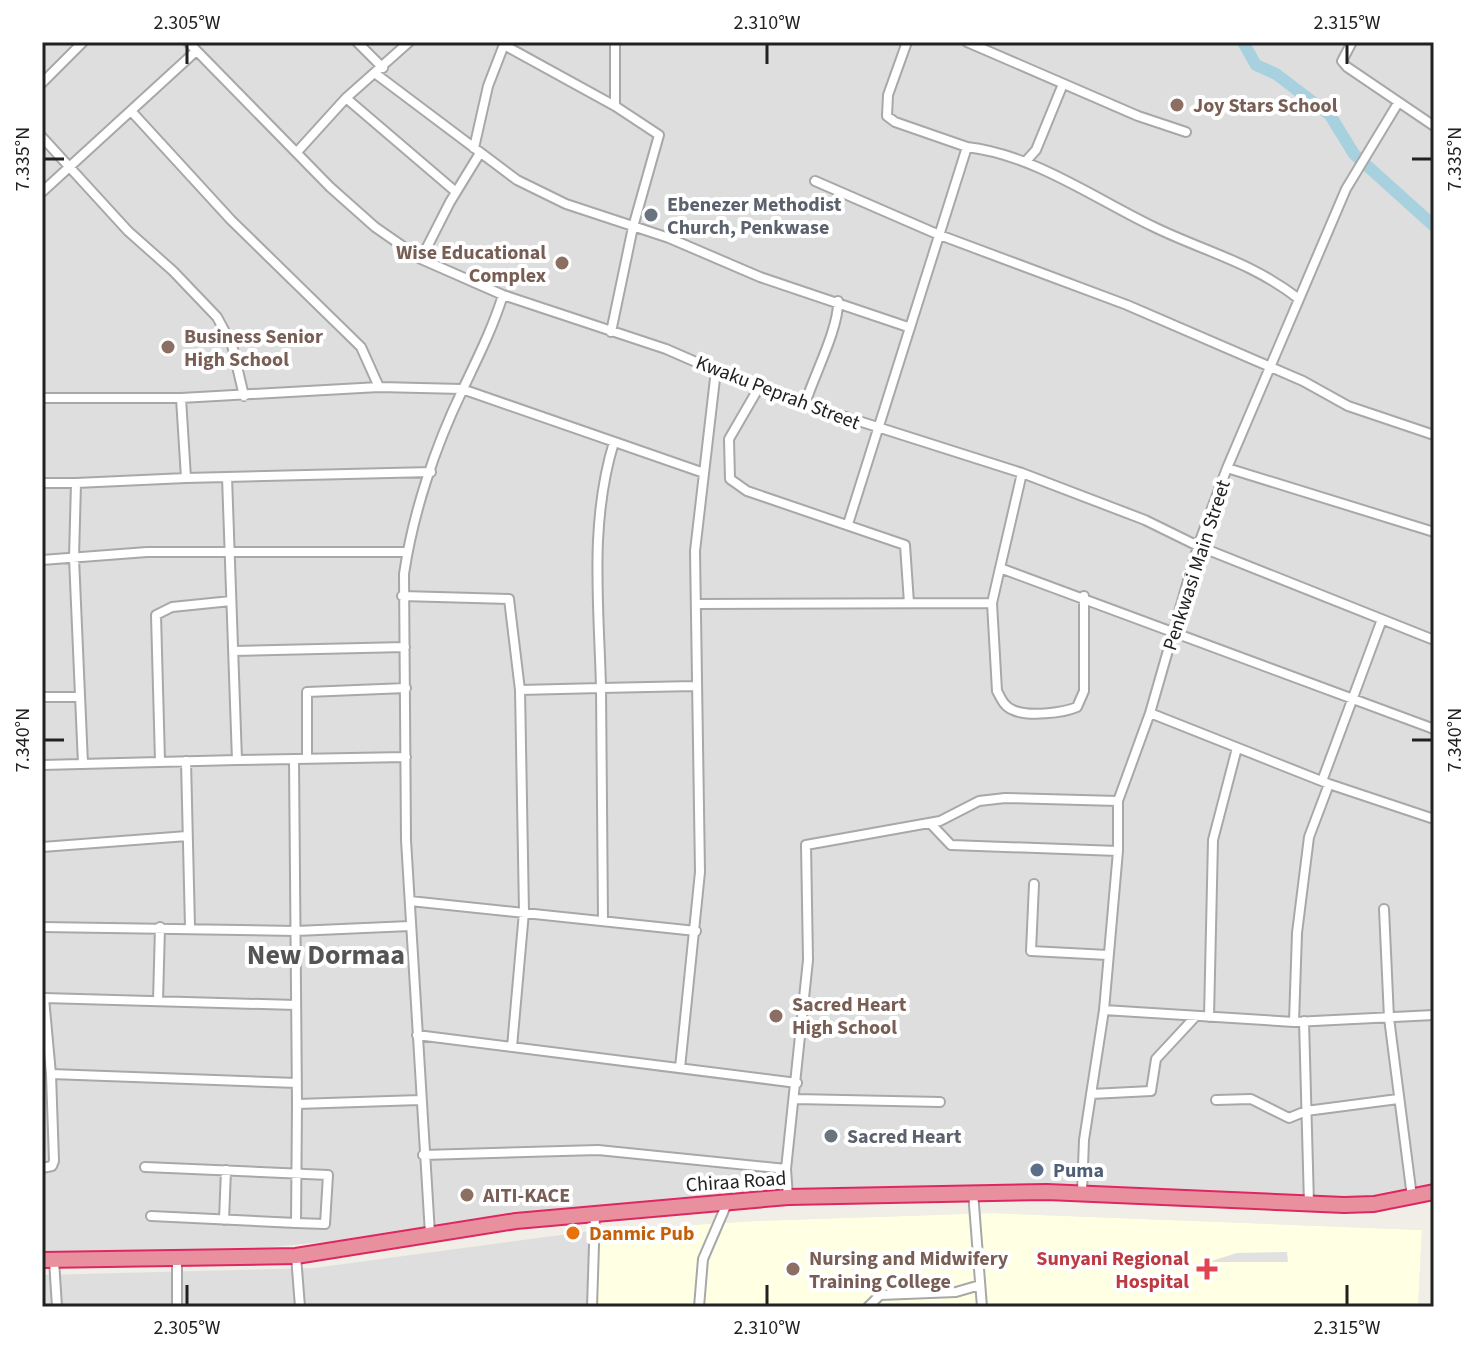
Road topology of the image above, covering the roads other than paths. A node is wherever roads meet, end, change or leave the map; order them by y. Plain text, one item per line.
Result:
1 (83, 42) edge
2 (188, 42) edge
3 (357, 42) edge
4 (409, 42) edge
5 (615, 42) edge
6 (907, 42) edge
7 (967, 42) edge
8 (1352, 42) edge
9 (504, 44) edge
10 (195, 52) junction
11 (380, 71) junction
12 (42, 83) edge
13 (1063, 84) junction
14 (346, 98) junction
15 (1398, 103) junction
16 (615, 106) junction
17 (132, 112) junction
18 (1434, 126) edge
19 (1186, 132) dead end
20 (42, 137) edge
21 (967, 147) junction
22 (477, 150) junction
23 (297, 152) junction
24 (1026, 161) junction
25 (68, 168) junction
26 (815, 181) dead end
27 (42, 192) edge
28 (456, 192) junction
29 (633, 227) junction
30 (937, 234) junction
31 (421, 259) junction
32 (503, 295) junction
33 (1299, 299) junction
34 (838, 301) junction
35 (908, 327) junction
36 (611, 332) junction
37 (1271, 369) junction
38 (716, 370) junction
39 (379, 387) junction
40 (462, 389) junction
41 (758, 389) junction
42 (244, 396) junction
43 (42, 398) edge
44 (181, 398) junction
45 (805, 404) junction
46 (878, 430) junction
47 (1434, 435) edge
48 (614, 442) junction
49 (1227, 468) junction
50 (431, 472) junction
51 (704, 473) junction
52 (1022, 473) junction
53 (227, 477) junction
54 (186, 478) junction
55 (42, 483) edge
56 (76, 483) junction
57 (848, 524) junction
58 (1434, 532) edge
59 (1198, 546) junction
60 (230, 552) junction
61 (407, 552) junction
62 (74, 558) junction
63 (42, 560) edge
64 (1000, 568) junction
65 (402, 596) junction
66 (1084, 596) junction
67 (231, 601) junction
68 (909, 603) junction
69 (992, 603) junction
70 (696, 604) junction
71 (1381, 622) junction
72 (1174, 632) junction
73 (1434, 640) edge
74 (405, 647) junction
75 (233, 651) junction
76 (695, 686) junction
77 (406, 688) junction
78 (601, 688) junction
79 (520, 690) junction
80 (42, 697) edge
81 (78, 697) junction
82 (1353, 698) junction
83 (1150, 713) junction
84 (1434, 729) edge
85 (1237, 748) junction
86 (406, 757) junction
87 (294, 759) junction
88 (307, 759) junction
89 (237, 760) junction
90 (160, 761) junction
91 (186, 761) junction
92 (83, 764) junction
93 (42, 765) edge
94 (1325, 783) junction
95 (1118, 801) junction
96 (1434, 819) edge
97 (930, 823) junction
98 (187, 836) junction
99 (42, 847) edge
100 (1118, 851) junction
101 (1034, 884) dead end
102 (410, 901) junction
103 (1384, 909) dead end
104 (524, 912) junction
105 (603, 920) junction
106 (410, 926) junction
107 (42, 927) edge
108 (160, 927) junction
109 (190, 927) junction
110 (296, 931) junction
111 (696, 931) junction
112 (1108, 955) junction
113 (43, 998) edge
114 (158, 1001) junction
115 (296, 1005) junction
116 (1104, 1010) junction
117 (1434, 1015) edge
118 (1196, 1016) junction
119 (1209, 1017) junction
120 (1389, 1018) junction
121 (1304, 1021) junction
122 (1294, 1022) junction
123 (417, 1035) junction
124 (512, 1047) junction
125 (680, 1068) junction
126 (51, 1074) junction
127 (297, 1083) junction
128 (797, 1083) junction
129 (1091, 1094) junction
130 (795, 1099) junction
131 (1398, 1099) junction
132 (420, 1100) junction
133 (1216, 1100) dead end
134 (940, 1102) dead end
135 (297, 1104) junction
136 (1306, 1111) junction
137 (423, 1155) junction
138 (145, 1167) dead end
139 (42, 1168) edge
140 (786, 1169) junction
141 (226, 1170) junction
142 (298, 1173) junction
143 (973, 1191) junction
144 (1082, 1192) junction
145 (1434, 1192) edge
146 (788, 1197) junction
147 (1412, 1198) junction
148 (728, 1200) junction
149 (1309, 1204) junction
150 (595, 1214) junction
151 (151, 1216) dead end
152 (224, 1220) junction
153 (296, 1223) junction
154 (430, 1234) junction
155 (296, 1256) junction
156 (48, 1260) edge
157 (177, 1260) junction
158 (980, 1285) junction
159 (57, 1307) edge
160 (177, 1307) edge
161 (300, 1307) edge
162 (592, 1307) edge
163 (699, 1307) edge
164 (868, 1307) edge
165 (982, 1307) edge

1 - 12 street
2 - 10 street, Kwaku Peprah Street
3 - 11 street
4 - 11 street
5 - 16 street
6 - 21 street
7 - 13 street
8 - 15 street
9 - 16 street
9 - 22 street
10 - 17 street
10 - 23 street, Kwaku Peprah Street
11 - 14 street
11 - 22 street
13 - 19 street
13 - 24 street
14 - 23 street
14 - 28 street
15 - 18 street
15 - 33 street, Penkwasi Main Street
16 - 29 street
17 - 25 street
17 - 39 street
20 - 25 street
21 - 24 street
21 - 30 street
22 - 28 street
22 - 29 street
23 - 31 street, Kwaku Peprah Street
24 - 33 street
25 - 27 street
25 - 42 street
26 - 30 street
28 - 31 street
29 - 34 street
29 - 36 street
30 - 35 street
30 - 37 street
31 - 32 street, Kwaku Peprah Street
32 - 36 street, Kwaku Peprah Street
32 - 40 street
33 - 37 street, Penkwasi Main Street
34 - 35 street
34 - 45 street
35 - 46 street
36 - 38 street, Kwaku Peprah Street
37 - 47 street
37 - 49 street, Penkwasi Main Street
38 - 41 street, Kwaku Peprah Street
38 - 51 street
39 - 40 street
39 - 42 street
40 - 48 street
40 - 50 street
41 - 45 street, Kwaku Peprah Street
41 - 57 street
42 - 44 street
43 - 44 street
44 - 54 street
45 - 46 street, Kwaku Peprah Street
46 - 52 street, Kwaku Peprah Street
46 - 57 street
48 - 51 street
48 - 78 street
49 - 58 street
49 - 59 street, Penkwasi Main Street
50 - 53 street
50 - 61 street
51 - 70 street
52 - 59 street, Kwaku Peprah Street
52 - 64 street
53 - 54 street
53 - 60 street
54 - 56 street
55 - 56 street
56 - 62 street
57 - 68 street
59 - 71 street, Kwaku Peprah Street
59 - 72 street, Penkwasi Main Street
60 - 61 street
60 - 62 street
60 - 67 street
61 - 65 street
62 - 63 street
62 - 81 street
64 - 66 street
64 - 69 street
65 - 74 street
65 - 79 street
66 - 69 street
66 - 72 street
67 - 75 street
67 - 90 street
68 - 69 street
68 - 70 street
70 - 76 street
71 - 73 street, Kwaku Peprah Street
71 - 82 street
72 - 82 street
72 - 83 street, Penkwasi Main Street
74 - 75 street
74 - 77 street
75 - 89 street
76 - 78 street
76 - 111 street
77 - 86 street
77 - 88 street
78 - 79 street
78 - 105 street
79 - 104 street
80 - 81 street
81 - 92 street
82 - 84 street
82 - 94 street
83 - 85 street
83 - 95 street, Penkwasi Main Street
85 - 94 street
85 - 119 street
86 - 88 street
86 - 102 street
87 - 88 street
87 - 89 street
87 - 110 street
89 - 91 street
90 - 91 street
90 - 92 street
91 - 98 street
92 - 93 street
94 - 96 street
94 - 122 street
95 - 97 street
95 - 100 street, Penkwasi Main Street
97 - 100 street
97 - 128 street
98 - 99 street
98 - 109 street
100 - 112 street, Penkwasi Main Street
101 - 112 street
102 - 104 street
102 - 106 street
103 - 120 street
104 - 105 street
104 - 124 street
105 - 111 street
106 - 110 street
106 - 123 street
107 - 108 street
108 - 109 street
108 - 114 street
109 - 110 street
110 - 115 street
111 - 125 street
112 - 116 street, Penkwasi Main Street
113 - 114 street
113 - 126 street
114 - 115 street
115 - 127 street
116 - 118 street
116 - 129 street, Penkwasi Main Street
117 - 120 street
118 - 119 street
118 - 129 street
119 - 122 street
120 - 121 street
120 - 131 street
121 - 122 street
121 - 136 street
123 - 124 street
123 - 132 street
124 - 125 street
125 - 128 street
126 - 127 street
126 - 139 street
127 - 135 street
128 - 130 street
129 - 144 street, Penkwasi Main Street
130 - 134 street
130 - 140 street
131 - 136 street
131 - 147 street
132 - 135 street
132 - 137 street
133 - 136 street
135 - 142 street
136 - 149 street
137 - 140 street
137 - 154 street
138 - 141 street
140 - 146 street
141 - 142 street
141 - 152 street
142 - 153 street
142 - 153 street
143 - 144 highway, Chiraa Road
143 - 146 highway, Chiraa Road
143 - 158 street
144 - 149 highway, Chiraa Road
145 - 147 highway, Chiraa Road
146 - 148 highway, Chiraa Road
147 - 149 highway, Chiraa Road
148 - 150 highway, Chiraa Road
148 - 163 street
150 - 154 highway, Chiraa Road
150 - 162 street
151 - 152 street
152 - 153 street
154 - 155 highway, Chiraa Road
155 - 157 highway, Chiraa Road
155 - 161 street
156 - 157 highway, Chiraa Road
156 - 159 street
157 - 160 street
158 - 164 street
158 - 165 street

